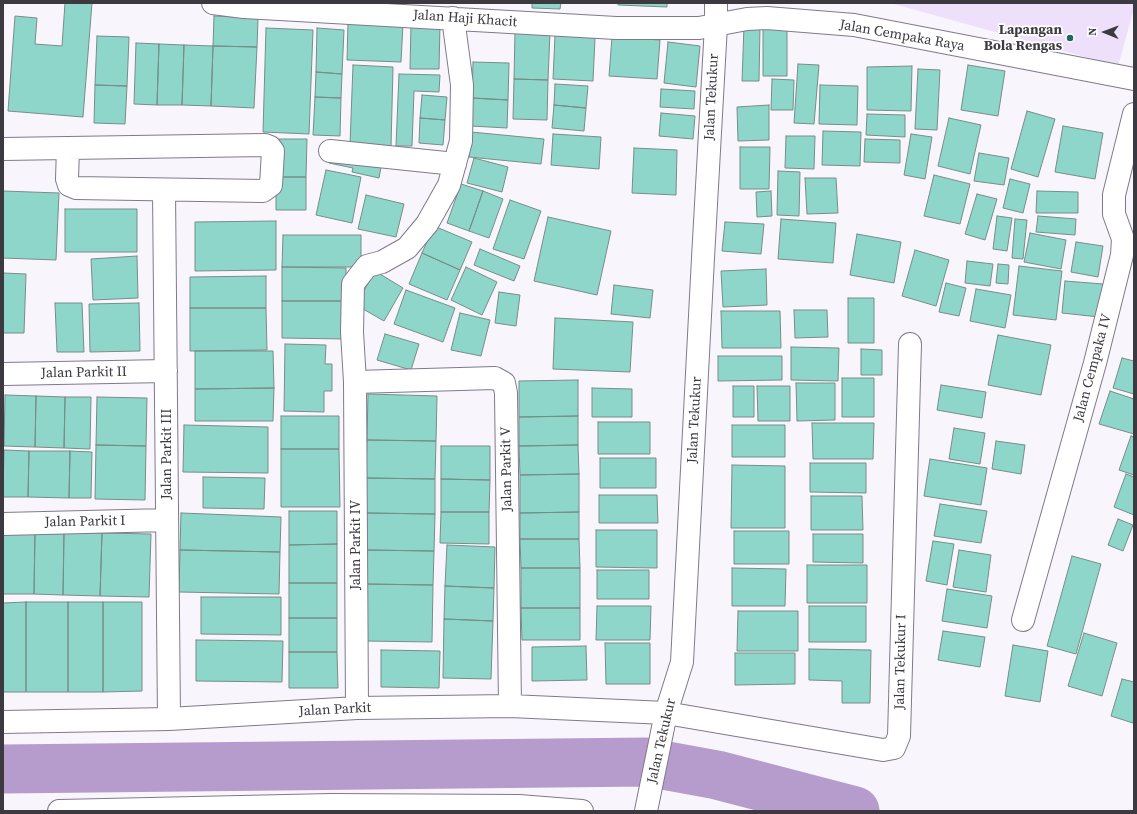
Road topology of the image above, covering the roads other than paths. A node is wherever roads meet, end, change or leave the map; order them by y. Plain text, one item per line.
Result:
1 (213, 3) edge
2 (716, 3) edge
3 (321, 7) edge
4 (453, 18) junction
5 (716, 25) junction
6 (1134, 79) edge
7 (1134, 114) edge
8 (68, 148) junction
9 (3, 149) edge
10 (330, 151) dead end
11 (455, 164) junction
12 (164, 190) junction
13 (910, 344) dead end
14 (166, 372) junction
15 (3, 374) edge
16 (355, 382) junction
17 (167, 520) junction
18 (3, 524) edge
19 (1023, 620) dead end
20 (510, 706) junction
21 (357, 708) junction
22 (666, 713) junction
23 (169, 719) junction
24 (3, 722) edge
25 (647, 806) edge
26 (59, 811) edge
27 (582, 811) edge

1 - 3 street, Jalan Haji Khacit
2 - 5 street, Jalan Tekukur
3 - 4 street, Jalan Haji Khacit
4 - 5 street, Jalan Haji Khacit
4 - 11 street, Jalan Parkit IV
5 - 6 street, Jalan Cempaka Raya
5 - 22 street, Jalan Tekukur
7 - 19 street, Jalan Cempaka IV
8 - 9 street
8 - 12 street
8 - 12 street
10 - 11 street
11 - 16 street, Jalan Parkit IV
12 - 14 street, Jalan Parkit III
13 - 22 street, Jalan Tekukur I
14 - 15 street, Jalan Parkit II
14 - 17 street, Jalan Parkit III
16 - 20 street, Jalan Parkit V
16 - 21 street, Jalan Parkit IV
17 - 18 street, Jalan Parkit I
17 - 23 street, Jalan Parkit III
20 - 21 street, Jalan Parkit
20 - 22 street, Jalan Parkit
21 - 23 street, Jalan Parkit
22 - 25 street, Jalan Tekukur
23 - 24 street, Jalan Parkit
26 - 27 street

